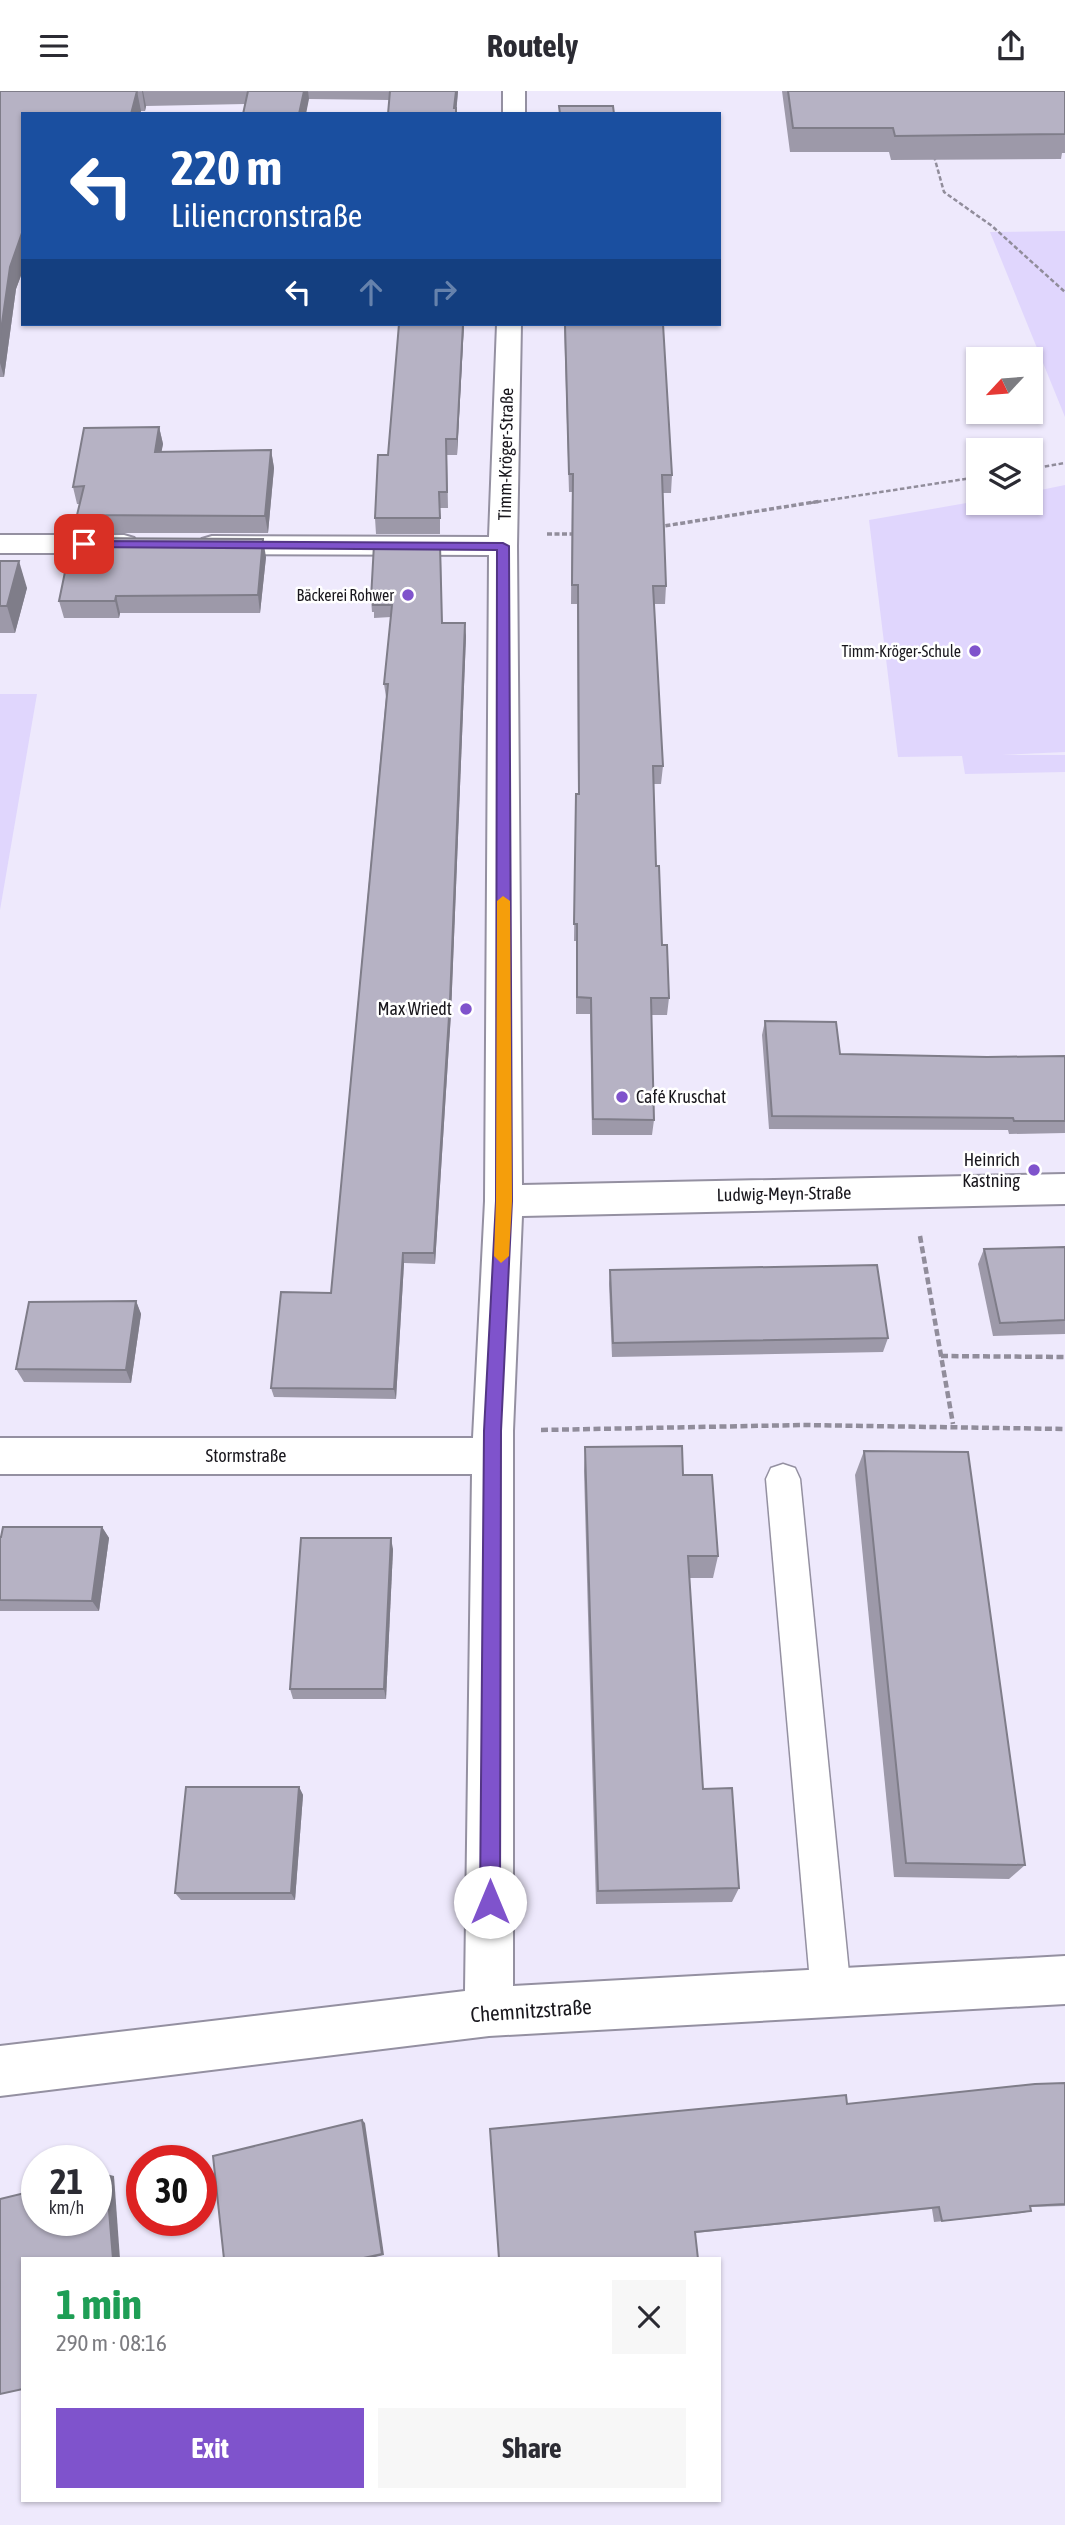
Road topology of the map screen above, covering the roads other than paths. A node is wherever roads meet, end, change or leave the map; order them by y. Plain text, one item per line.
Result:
1 (514, 91) edge
2 (514, 112) edge
3 (509, 326) edge
4 (503, 540) junction
5 (0, 544) edge
6 (154, 545) edge
7 (182, 545) edge
8 (1065, 1189) edge
9 (504, 1201) junction
10 (493, 1443) junction
11 (0, 1456) edge
12 (783, 1479) dead end
13 (1065, 1980) edge
14 (831, 1993) junction
15 (489, 2012) junction
16 (0, 2071) edge

1 - 2 street
3 - 4 street, Timm-Kröger-Straße
4 - 7 street
4 - 9 street, Timm-Kröger-Straße
5 - 6 street
8 - 9 street, Ludwig-Meyn-Straße
9 - 10 street, Timm-Kröger-Straße
10 - 11 street, Stormstraße
10 - 15 street, Timm-Kröger-Straße
12 - 14 lane
13 - 14 street, Chemnitzstraße
14 - 15 street, Chemnitzstraße
15 - 16 street, Chemnitzstraße

